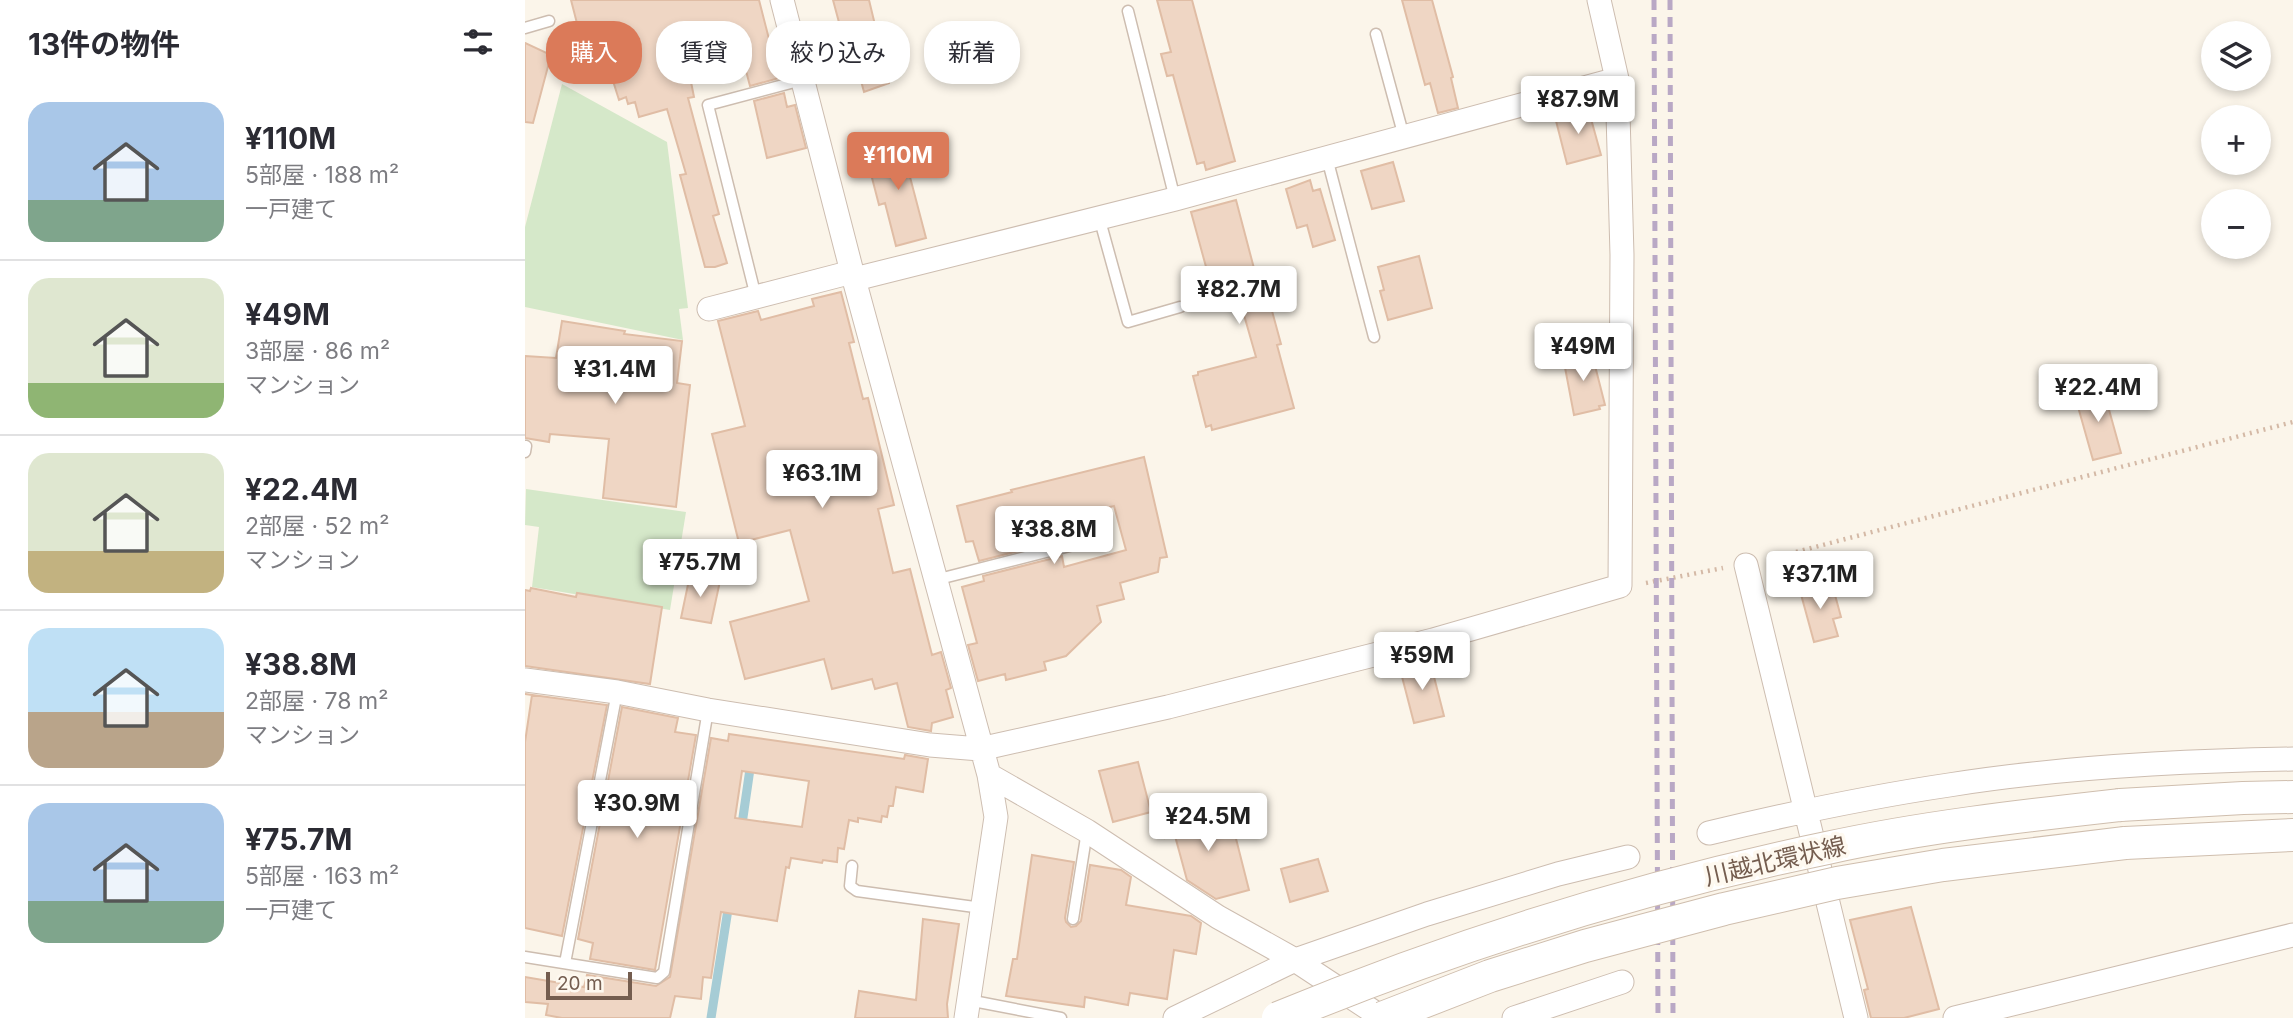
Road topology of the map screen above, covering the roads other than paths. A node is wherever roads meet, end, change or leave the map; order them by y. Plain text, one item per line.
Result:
1 (782, 0) edge
2 (1599, 0) edge
3 (1128, 12) dead end
4 (787, 21) edge
5 (546, 22) edge
6 (525, 28) edge
7 (1376, 34) dead end
8 (1617, 79) junction
9 (787, 84) edge
10 (803, 84) edge
11 (1404, 137) junction
12 (1327, 158) junction
13 (1175, 199) junction
14 (1099, 217) junction
15 (854, 276) junction
16 (756, 297) junction
17 (1181, 307) dead end
18 (709, 309) dead end
19 (1374, 337) dead end
20 (1105, 537) dead end
21 (1747, 565) road end
22 (935, 580) junction
23 (525, 680) edge
24 (617, 692) junction
25 (708, 710) junction
26 (980, 749) junction
27 (2293, 759) edge
28 (989, 775) junction
29 (2293, 797) edge
30 (1807, 810) junction
31 (1087, 831) junction
32 (1709, 833) dead end
33 (2293, 835) edge
34 (1628, 857) dead end
35 (852, 866) dead end
36 (982, 908) junction
37 (1073, 919) dead end
38 (2293, 935) edge
39 (525, 957) edge
40 (1295, 960) junction
41 (565, 963) junction
42 (1622, 982) dead end
43 (967, 1009) edge
44 (1061, 1018) edge
45 (1175, 1018) edge
46 (1277, 1018) edge
47 (1382, 1018) edge
48 (1514, 1018) edge
49 (1856, 1018) edge
50 (1955, 1018) edge

1 - 4 street
2 - 8 street
3 - 13 lane
5 - 6 lane
7 - 11 lane
8 - 11 street
8 - 26 street
9 - 16 lane
10 - 15 street
11 - 12 street
12 - 13 street
12 - 19 lane
13 - 14 street
14 - 15 street
14 - 17 lane
15 - 16 street
15 - 22 street
16 - 18 street
20 - 22 lane
21 - 30 street
22 - 26 street
23 - 24 street
24 - 25 street
24 - 41 lane
25 - 26 street
25 - 41 lane
26 - 28 street
27 - 30 street
28 - 31 street
28 - 36 street
29 - 46 main road, 川越北環状線, bridge
30 - 32 street
30 - 49 street
31 - 37 lane
31 - 40 street
33 - 47 main road, 川越北環状線, bridge
34 - 40 street
35 - 36 lane
36 - 43 street
38 - 50 street
39 - 41 lane
40 - 45 street
40 - 47 street
42 - 48 street
43 - 44 lane

